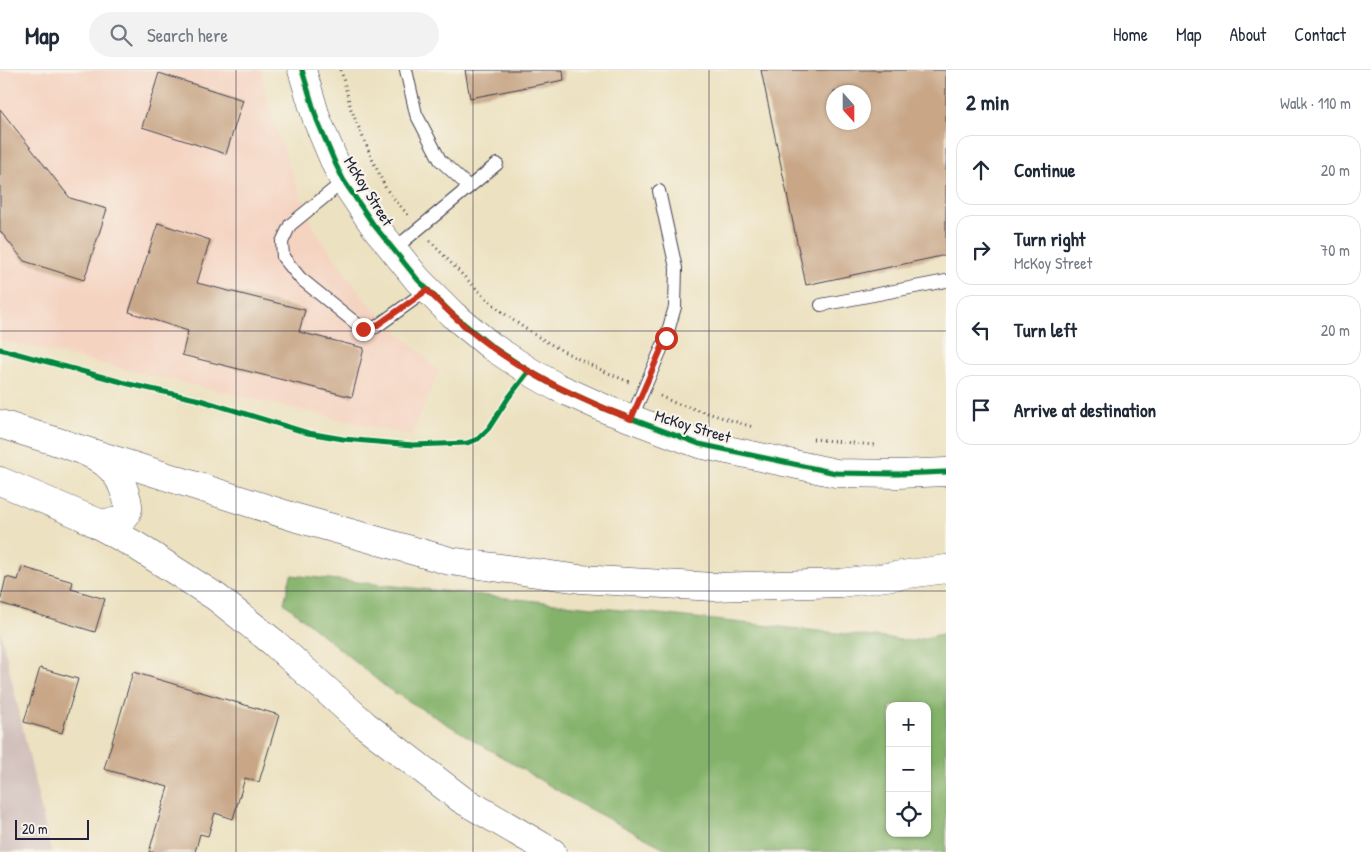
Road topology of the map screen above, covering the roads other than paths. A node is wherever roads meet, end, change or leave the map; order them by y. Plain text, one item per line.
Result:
1 (302, 70) edge
2 (406, 70) edge
3 (497, 164) dead end
4 (344, 181) junction
5 (469, 187) junction
6 (659, 191) dead end
7 (393, 250) junction
8 (946, 281) edge
9 (427, 290) junction
10 (822, 305) dead end
11 (631, 419) junction
12 (0, 424) edge
13 (80, 449) junction
14 (946, 472) edge
15 (0, 482) edge
16 (84, 517) junction
17 (946, 569) edge
18 (552, 852) edge

1 - 4 main road, McKoy Street
2 - 5 lane
3 - 5 lane
4 - 7 main road, McKoy Street
4 - 9 lane
5 - 7 lane
6 - 11 lane
7 - 9 main road, McKoy Street
8 - 10 lane
9 - 11 main road, McKoy Street
11 - 14 main road, McKoy Street
12 - 13 main road
13 - 16 main road
13 - 17 main road
15 - 16 main road
16 - 18 main road

